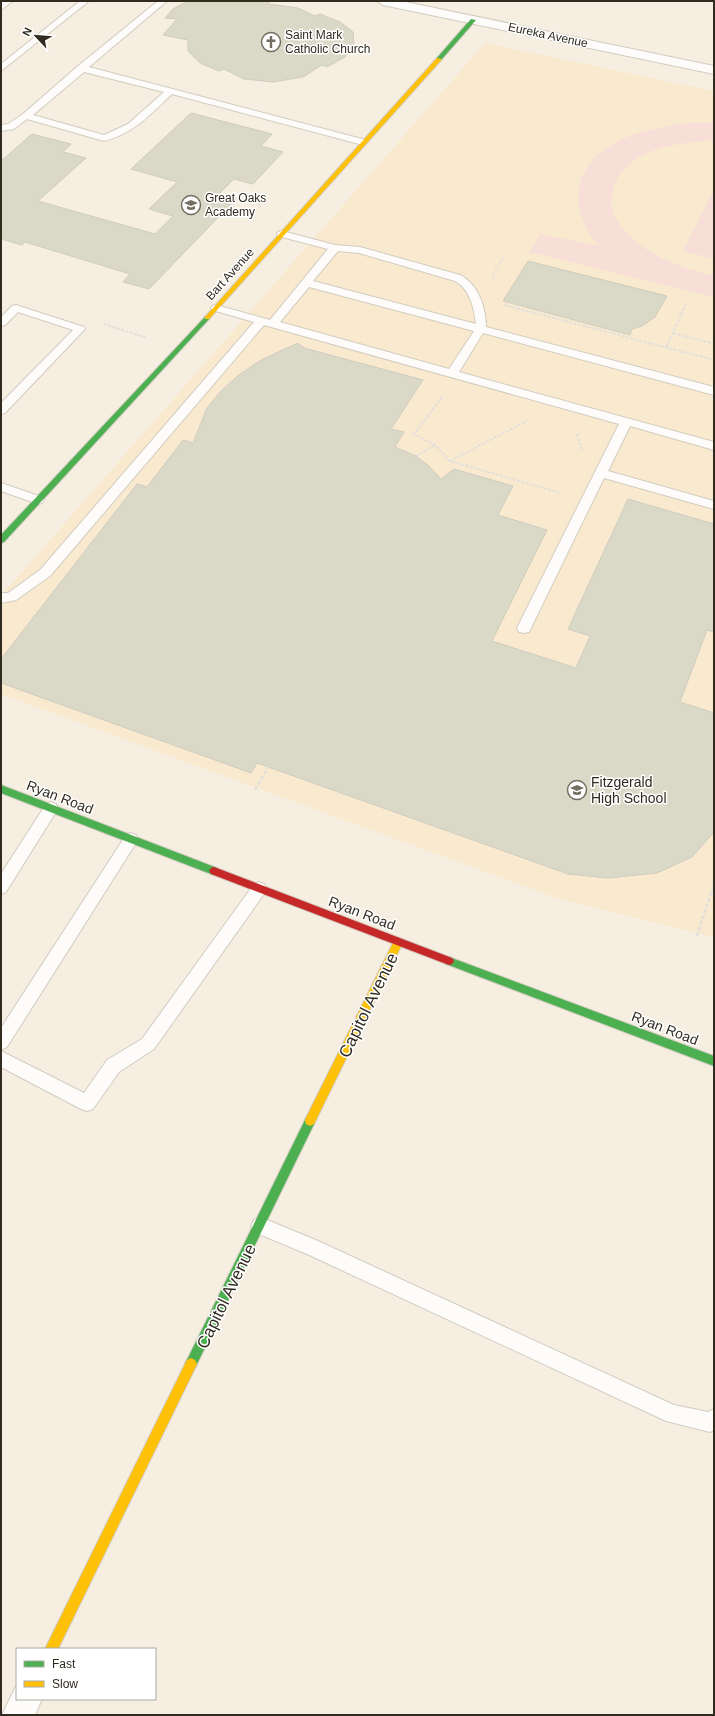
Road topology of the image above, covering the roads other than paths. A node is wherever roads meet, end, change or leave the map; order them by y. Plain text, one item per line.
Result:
1 (9, 1) edge
2 (85, 1) edge
3 (163, 1) edge
4 (383, 1) edge
5 (1, 7) edge
6 (473, 20) junction
7 (1, 68) edge
8 (81, 68) junction
9 (714, 70) edge
10 (170, 91) junction
11 (26, 116) junction
12 (1, 128) edge
13 (363, 142) junction
14 (282, 234) junction
15 (335, 248) junction
16 (307, 283) junction
17 (216, 308) junction
18 (267, 322) junction
19 (1, 323) edge
20 (481, 328) junction
21 (452, 373) junction
22 (714, 391) edge
23 (1, 410) edge
24 (626, 422) junction
25 (714, 446) edge
26 (600, 473) junction
27 (1, 487) edge
28 (38, 500) junction
29 (714, 505) edge
30 (1, 540) edge
31 (1, 598) edge
32 (524, 628) dead end
33 (1, 789) edge
34 (51, 808) junction
35 (131, 839) junction
36 (1, 887) edge
37 (259, 889) junction
38 (398, 942) junction
39 (1, 1042) edge
40 (1, 1058) edge
41 (714, 1061) edge
42 (260, 1226) junction
43 (714, 1419) edge
44 (51, 1648) edge
45 (26, 1700) edge
46 (18, 1715) edge

1 - 5 lane
2 - 7 lane
3 - 8 lane
4 - 6 street, Eureka Avenue
6 - 9 street, Eureka Avenue
6 - 13 street, Bart Avenue
8 - 10 lane
8 - 11 lane
10 - 11 lane
10 - 13 lane
11 - 12 lane
13 - 14 street, Bart Avenue
14 - 15 lane
14 - 17 street, Bart Avenue
15 - 16 lane
15 - 20 lane
16 - 18 lane
16 - 20 lane
17 - 18 lane
17 - 28 street, Bart Avenue
18 - 21 lane
18 - 31 lane
19 - 23 lane
20 - 21 lane
20 - 22 lane
21 - 24 lane
24 - 25 lane
24 - 26 lane
26 - 29 lane
26 - 32 lane
27 - 28 lane
28 - 30 street, Bart Avenue
33 - 34 street, Ryan Road
34 - 35 street, Ryan Road
34 - 36 lane
35 - 37 street, Ryan Road
35 - 39 lane
37 - 38 street, Ryan Road
37 - 40 lane
38 - 41 street, Ryan Road
38 - 42 street, Capitol Avenue
42 - 43 lane
42 - 44 street, Capitol Avenue
45 - 46 street

